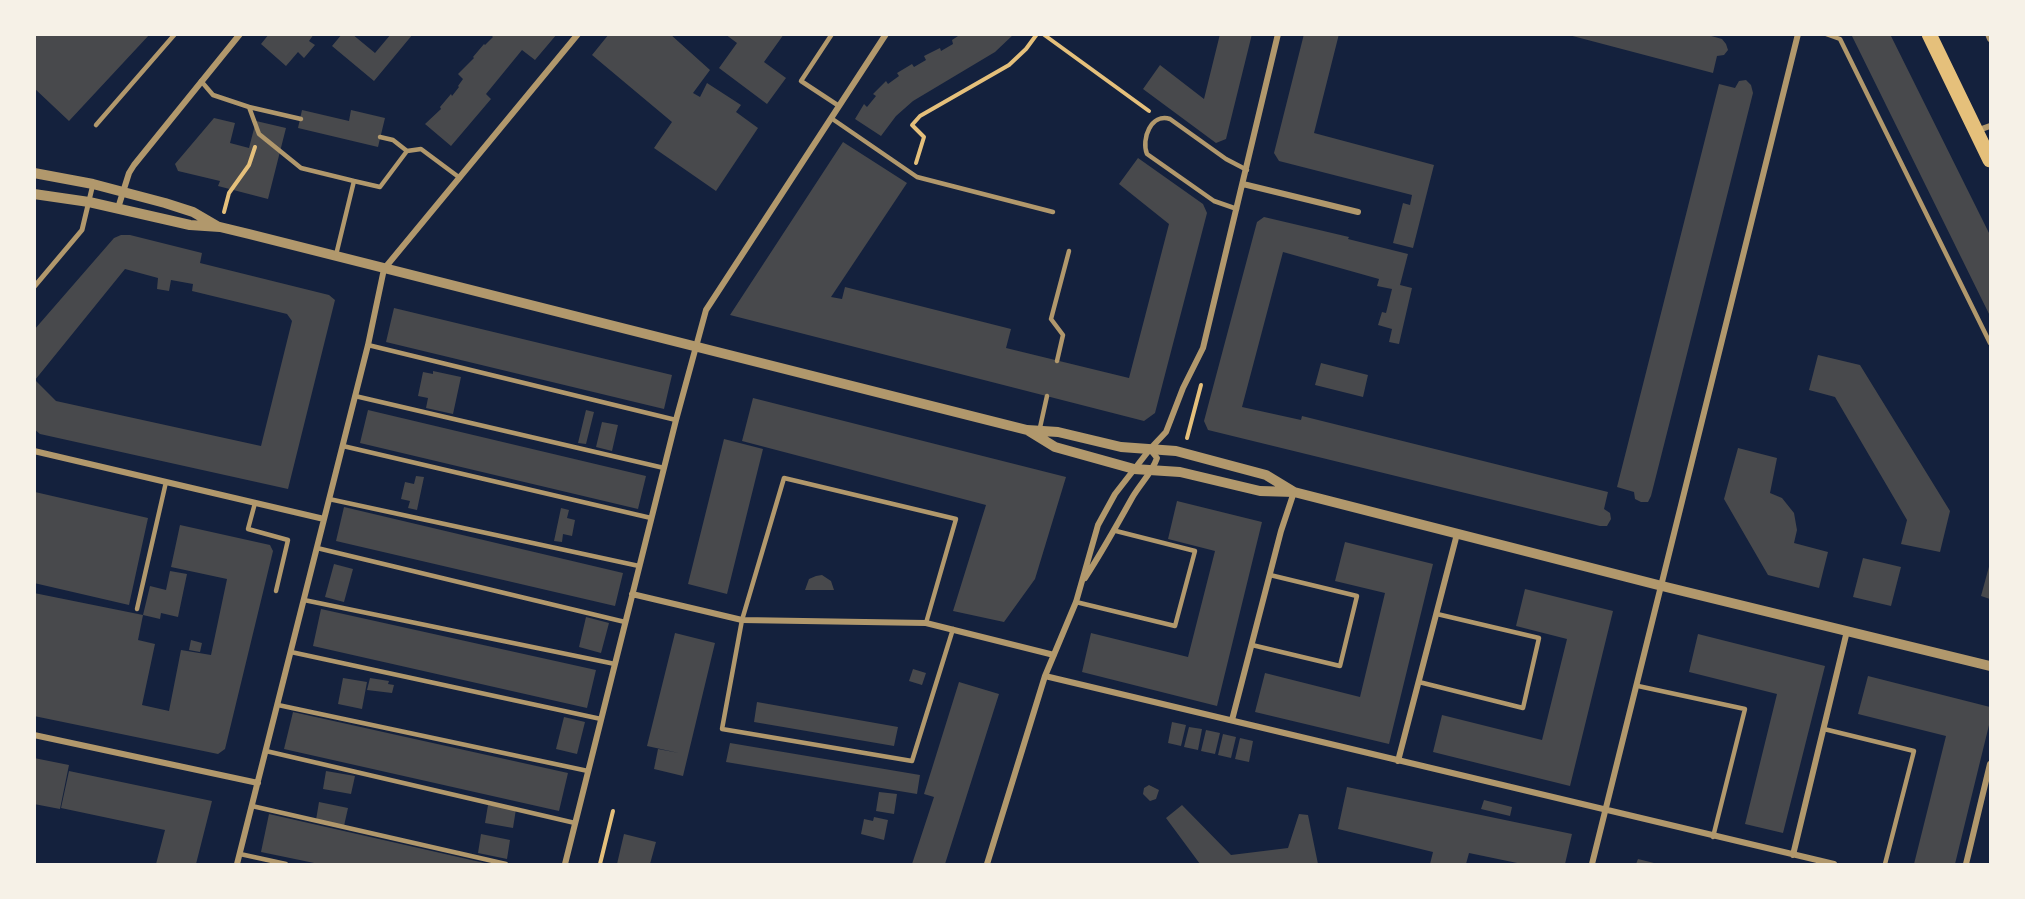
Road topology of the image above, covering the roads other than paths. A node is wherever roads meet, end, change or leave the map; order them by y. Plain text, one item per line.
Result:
1 (240, 34) edge
2 (578, 34) edge
3 (832, 34) edge
4 (886, 34) edge
5 (1278, 34) edge
6 (1798, 34) edge
7 (1826, 34) edge
8 (1929, 34) edge
9 (1988, 34) edge
10 (173, 35) edge
11 (1990, 39) edge
12 (201, 81) junction
13 (839, 106) junction
14 (249, 107) junction
15 (831, 118) junction
16 (301, 119) dead end
17 (96, 125) dead end
18 (1983, 129) edge
19 (380, 137) dead end
20 (407, 151) junction
21 (1990, 160) edge
22 (1246, 170) junction
23 (34, 173) edge
24 (460, 178) junction
25 (354, 181) junction
26 (93, 184) junction
27 (1243, 184) junction
28 (123, 192) junction
29 (34, 194) edge
30 (89, 202) junction
31 (118, 208) junction
32 (1237, 209) junction
33 (1053, 212) dead end
34 (1358, 212) dead end
35 (220, 227) junction
36 (1069, 251) dead end
37 (336, 256) junction
38 (384, 269) junction
39 (34, 287) edge
40 (1990, 344) edge
41 (368, 345) junction
42 (695, 346) junction
43 (1057, 361) dead end
44 (355, 396) junction
45 (1047, 396) dead end
46 (676, 420) junction
47 (1039, 434) junction
48 (343, 446) junction
49 (1149, 449) junction
50 (34, 451) edge
51 (664, 468) junction
52 (1134, 469) junction
53 (1151, 470) junction
54 (166, 482) junction
55 (1294, 492) junction
56 (329, 499) junction
57 (255, 502) junction
58 (651, 518) junction
59 (324, 519) junction
60 (1116, 531) junction
61 (1457, 534) junction
62 (317, 548) junction
63 (639, 566) junction
64 (1270, 575) junction
65 (1081, 584) junction
66 (1662, 586) junction
67 (276, 591) dead end
68 (632, 594) junction
69 (304, 600) junction
70 (1076, 602) junction
71 (137, 609) dead end
72 (1437, 614) junction
73 (742, 620) junction
74 (625, 622) junction
75 (926, 623) junction
76 (954, 629) junction
77 (1847, 631) junction
78 (1252, 645) junction
79 (291, 652) junction
80 (1054, 655) junction
81 (615, 664) junction
82 (1990, 666) edge
83 (1045, 676) junction
84 (1419, 682) junction
85 (1638, 686) junction
86 (278, 705) junction
87 (601, 719) junction
88 (1232, 720) junction
89 (1824, 729) junction
90 (34, 735) edge
91 (266, 751) junction
92 (1398, 761) junction
93 (1990, 764) edge
94 (588, 771) junction
95 (258, 783) junction
96 (252, 807) junction
97 (1605, 811) junction
98 (575, 823) junction
99 (1713, 837) junction
100 (240, 854) junction
101 (1793, 855) junction
102 (1811, 862) edge
103 (237, 864) edge
104 (286, 864) edge
105 (506, 864) edge
106 (565, 864) edge
107 (987, 864) edge
108 (1592, 864) edge
109 (1834, 864) edge
110 (1885, 864) edge
111 (1966, 864) edge

1 - 12 street
2 - 24 street
3 - 13 lane
4 - 13 street
5 - 22 street
6 - 66 street
7 - 40 lane
8 - 18 main road
9 - 11 street
10 - 17 lane
12 - 14 lane
12 - 28 street
13 - 15 street
14 - 16 lane
14 - 25 lane
15 - 33 lane
15 - 42 street
18 - 21 main road
19 - 20 lane
20 - 24 lane
20 - 25 lane
22 - 27 street
22 - 32 lane
23 - 26 street
24 - 38 street
25 - 37 lane
26 - 28 street
26 - 30 street
27 - 32 street
27 - 34 street
28 - 31 street
28 - 35 street
29 - 30 street
30 - 31 street
30 - 39 street
31 - 35 street
32 - 49 street
35 - 37 street
36 - 43 lane
37 - 38 street
38 - 41 street
38 - 42 street
41 - 44 street
41 - 46 lane
42 - 46 street
42 - 47 street
44 - 48 street
44 - 51 lane
45 - 47 lane
46 - 51 street
47 - 49 street
47 - 52 street
48 - 56 street
48 - 58 lane
49 - 52 street
49 - 53 street
49 - 55 street
50 - 54 street
51 - 58 street
52 - 53 street
52 - 65 street
53 - 55 street
53 - 60 street
54 - 57 street
54 - 71 lane
55 - 61 street
55 - 64 street
56 - 59 street
56 - 63 lane
57 - 59 street
57 - 67 lane
58 - 63 street
59 - 62 street
60 - 65 street
60 - 70 lane
61 - 66 street
61 - 72 street
62 - 69 street
62 - 74 lane
63 - 68 street
64 - 78 street
64 - 78 lane
65 - 70 street
66 - 77 street
66 - 85 street
68 - 73 street
68 - 74 street
69 - 79 street
69 - 81 lane
70 - 80 street
72 - 84 street
72 - 84 lane
73 - 75 street
73 - 75 lane
73 - 76 lane
74 - 81 street
75 - 76 street
76 - 80 street
77 - 82 street
77 - 89 street
78 - 88 street
79 - 86 street
79 - 87 lane
80 - 83 street
81 - 87 street
83 - 88 street
83 - 107 street
84 - 92 street
85 - 97 street
85 - 99 lane
86 - 91 street
86 - 94 lane
87 - 94 street
88 - 92 street
89 - 101 street
89 - 110 lane
90 - 95 street
91 - 95 street
91 - 98 lane
92 - 97 street
93 - 111 street
94 - 98 street
95 - 96 street
96 - 100 street
96 - 105 lane
97 - 99 street
97 - 108 street
98 - 106 street
99 - 101 street
100 - 103 street
100 - 104 lane
101 - 102 street
102 - 109 street

